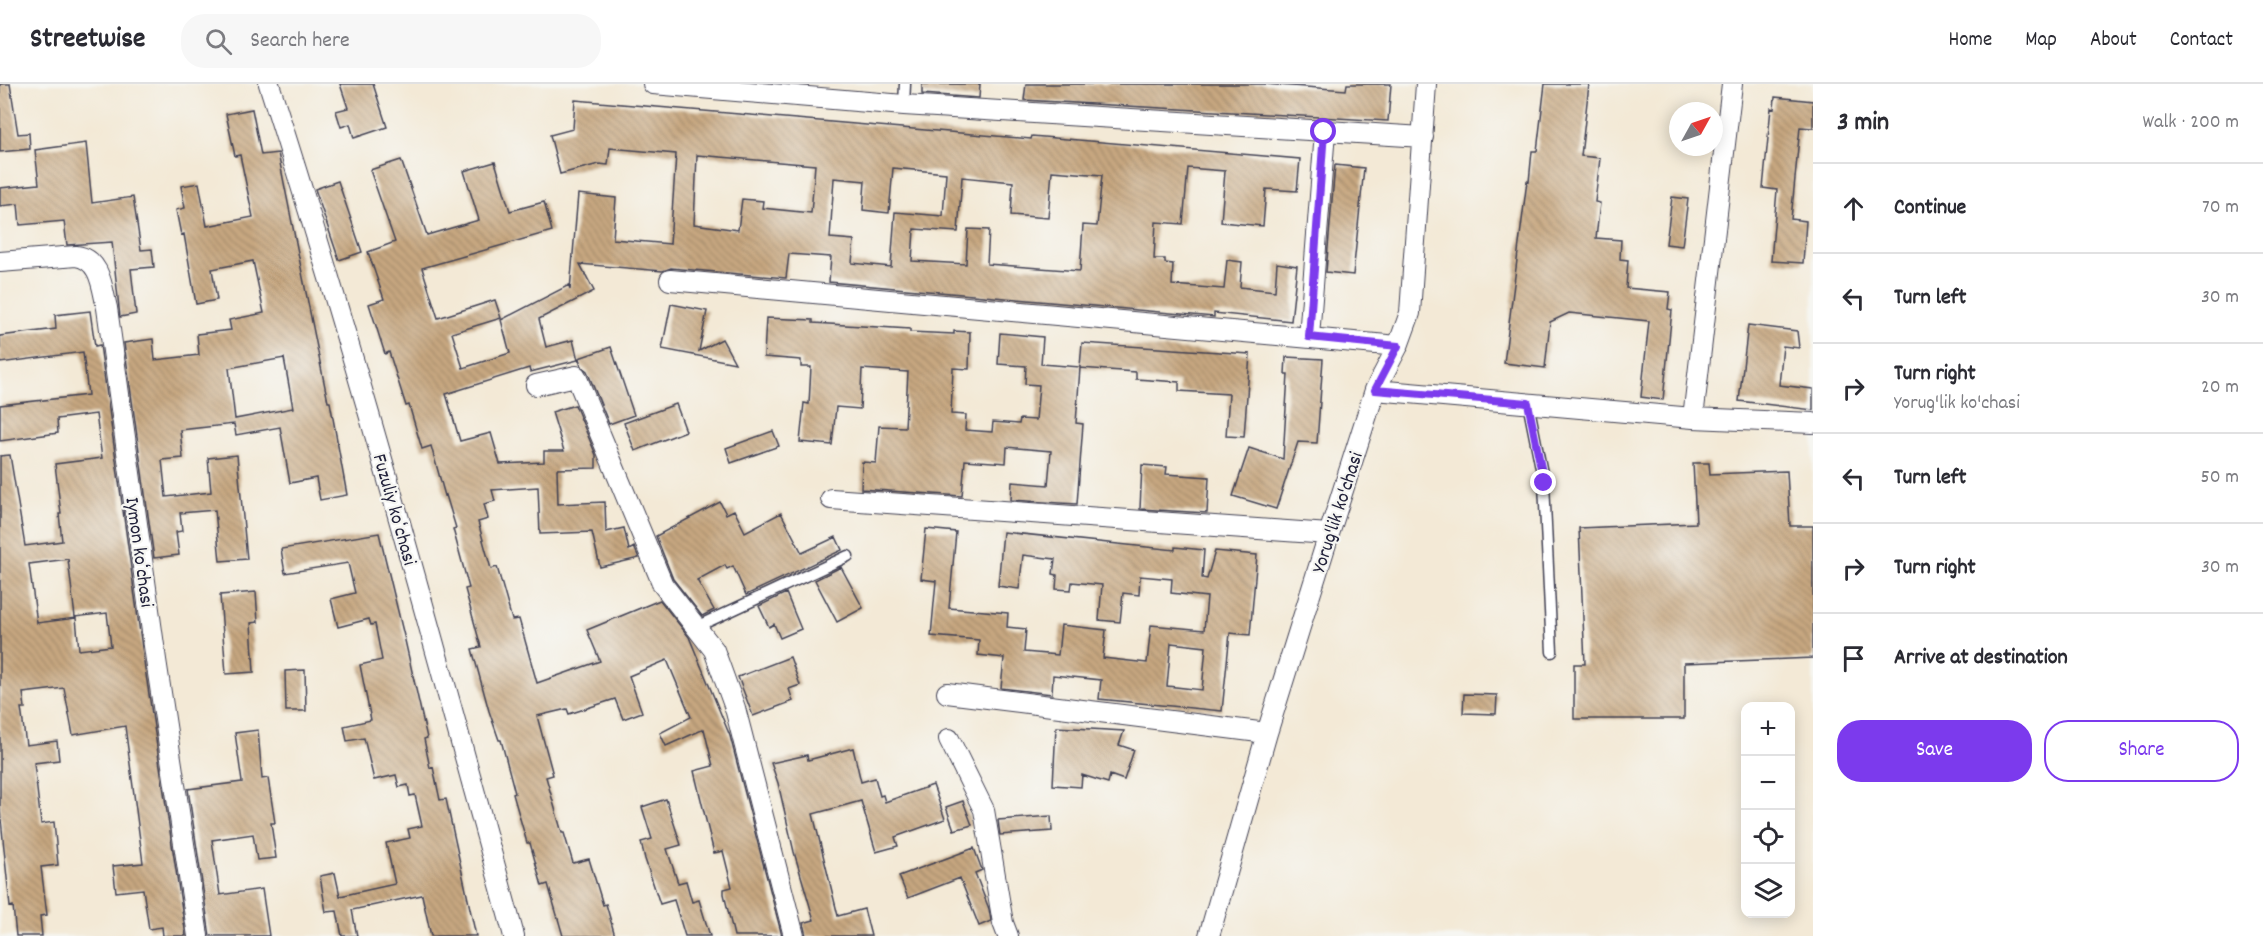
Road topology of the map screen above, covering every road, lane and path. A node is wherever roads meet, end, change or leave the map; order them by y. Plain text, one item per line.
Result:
1 (269, 84) edge
2 (652, 84) edge
3 (905, 84) edge
4 (1426, 84) edge
5 (1732, 84) edge
6 (904, 105) junction
7 (1324, 132) junction
8 (1423, 136) junction
9 (0, 262) edge
10 (670, 280) dead end
11 (1309, 337) junction
12 (1398, 346) junction
13 (536, 385) dead end
14 (1375, 390) junction
15 (1528, 403) junction
16 (1694, 418) junction
17 (1813, 423) edge
18 (831, 499) dead end
19 (1329, 534) junction
20 (848, 556) dead end
21 (696, 627) junction
22 (1552, 652) dead end
23 (947, 693) dead end
24 (1267, 733) junction
25 (949, 738) dead end
26 (198, 936) edge
27 (514, 936) edge
28 (794, 936) edge
29 (1008, 936) edge
30 (1209, 936) edge

1 - 27 street, Fuzuliy koʻchasi
2 - 6 street
3 - 6 lane
4 - 8 street, Yorug'lik ko'chasi
5 - 16 street
6 - 7 street
7 - 8 street
7 - 11 street
8 - 12 street, Yorug'lik ko'chasi
9 - 26 street, Iymon koʻchasi
10 - 11 street
11 - 12 street
12 - 14 street, Yorug'lik ko'chasi
13 - 21 street
14 - 15 street
14 - 19 street, Yorug'lik ko'chasi
15 - 16 street
15 - 22 lane
16 - 17 street
18 - 19 street
19 - 24 street, Yorug'lik ko'chasi
20 - 21 lane
21 - 28 street
23 - 24 street
24 - 30 street, Yorug'lik ko'chasi
25 - 29 street

